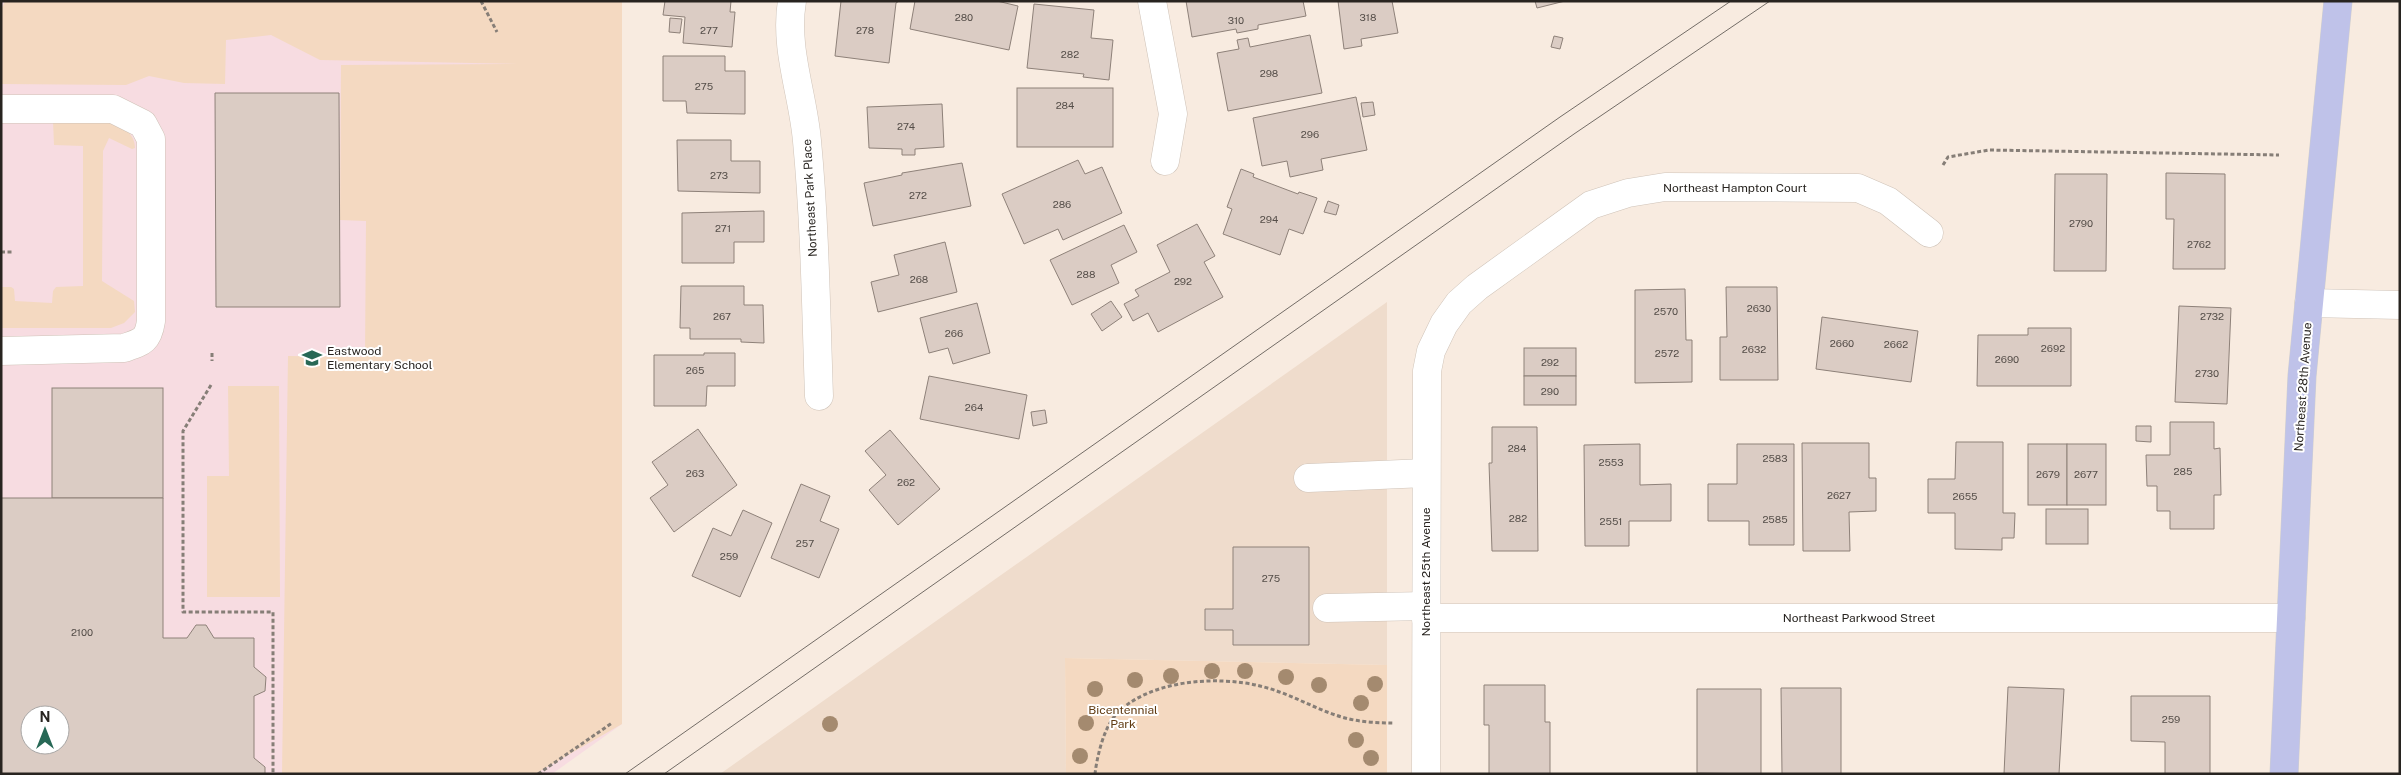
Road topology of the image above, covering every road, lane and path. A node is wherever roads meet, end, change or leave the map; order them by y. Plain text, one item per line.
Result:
1 (481, 1) edge
2 (792, 1) edge
3 (1152, 1) edge
4 (2338, 1) edge
5 (497, 32) dead end
6 (1, 108) edge
7 (2279, 155) dead end
8 (1165, 161) dead end
9 (1943, 165) dead end
10 (1929, 233) dead end
11 (1, 252) edge
12 (13, 252) dead end
13 (2309, 302) junction
14 (2400, 305) edge
15 (1, 351) edge
16 (212, 354) dead end
17 (212, 361) dead end
18 (1426, 371) joint
19 (211, 385) dead end
20 (819, 396) dead end
21 (1426, 472) junction
22 (1308, 478) dead end
23 (1327, 608) dead end
24 (1426, 612) junction
25 (2291, 618) junction
26 (612, 723) dead end
27 (1394, 723) dead end
28 (273, 774) edge
29 (538, 774) edge
30 (1095, 774) edge
31 (1426, 774) edge
32 (2284, 774) edge

1 - 5 path
2 - 20 street, Northeast Park Place
3 - 8 street
4 - 13 main road, Northeast 28th Avenue
6 - 15 street
7 - 9 path
10 - 18 street, Northeast Hampton Court
11 - 12 path
13 - 14 street
13 - 25 main road, Northeast 28th Avenue
16 - 17 path
18 - 21 street, Northeast 25th Avenue
19 - 28 path
21 - 22 street
21 - 24 street, Northeast 25th Avenue
23 - 24 street, Northeast Parkwood Street
24 - 25 street, Northeast Parkwood Street
24 - 31 street, Northeast 25th Avenue
25 - 32 main road, Northeast 28th Avenue
26 - 29 path
27 - 30 path

